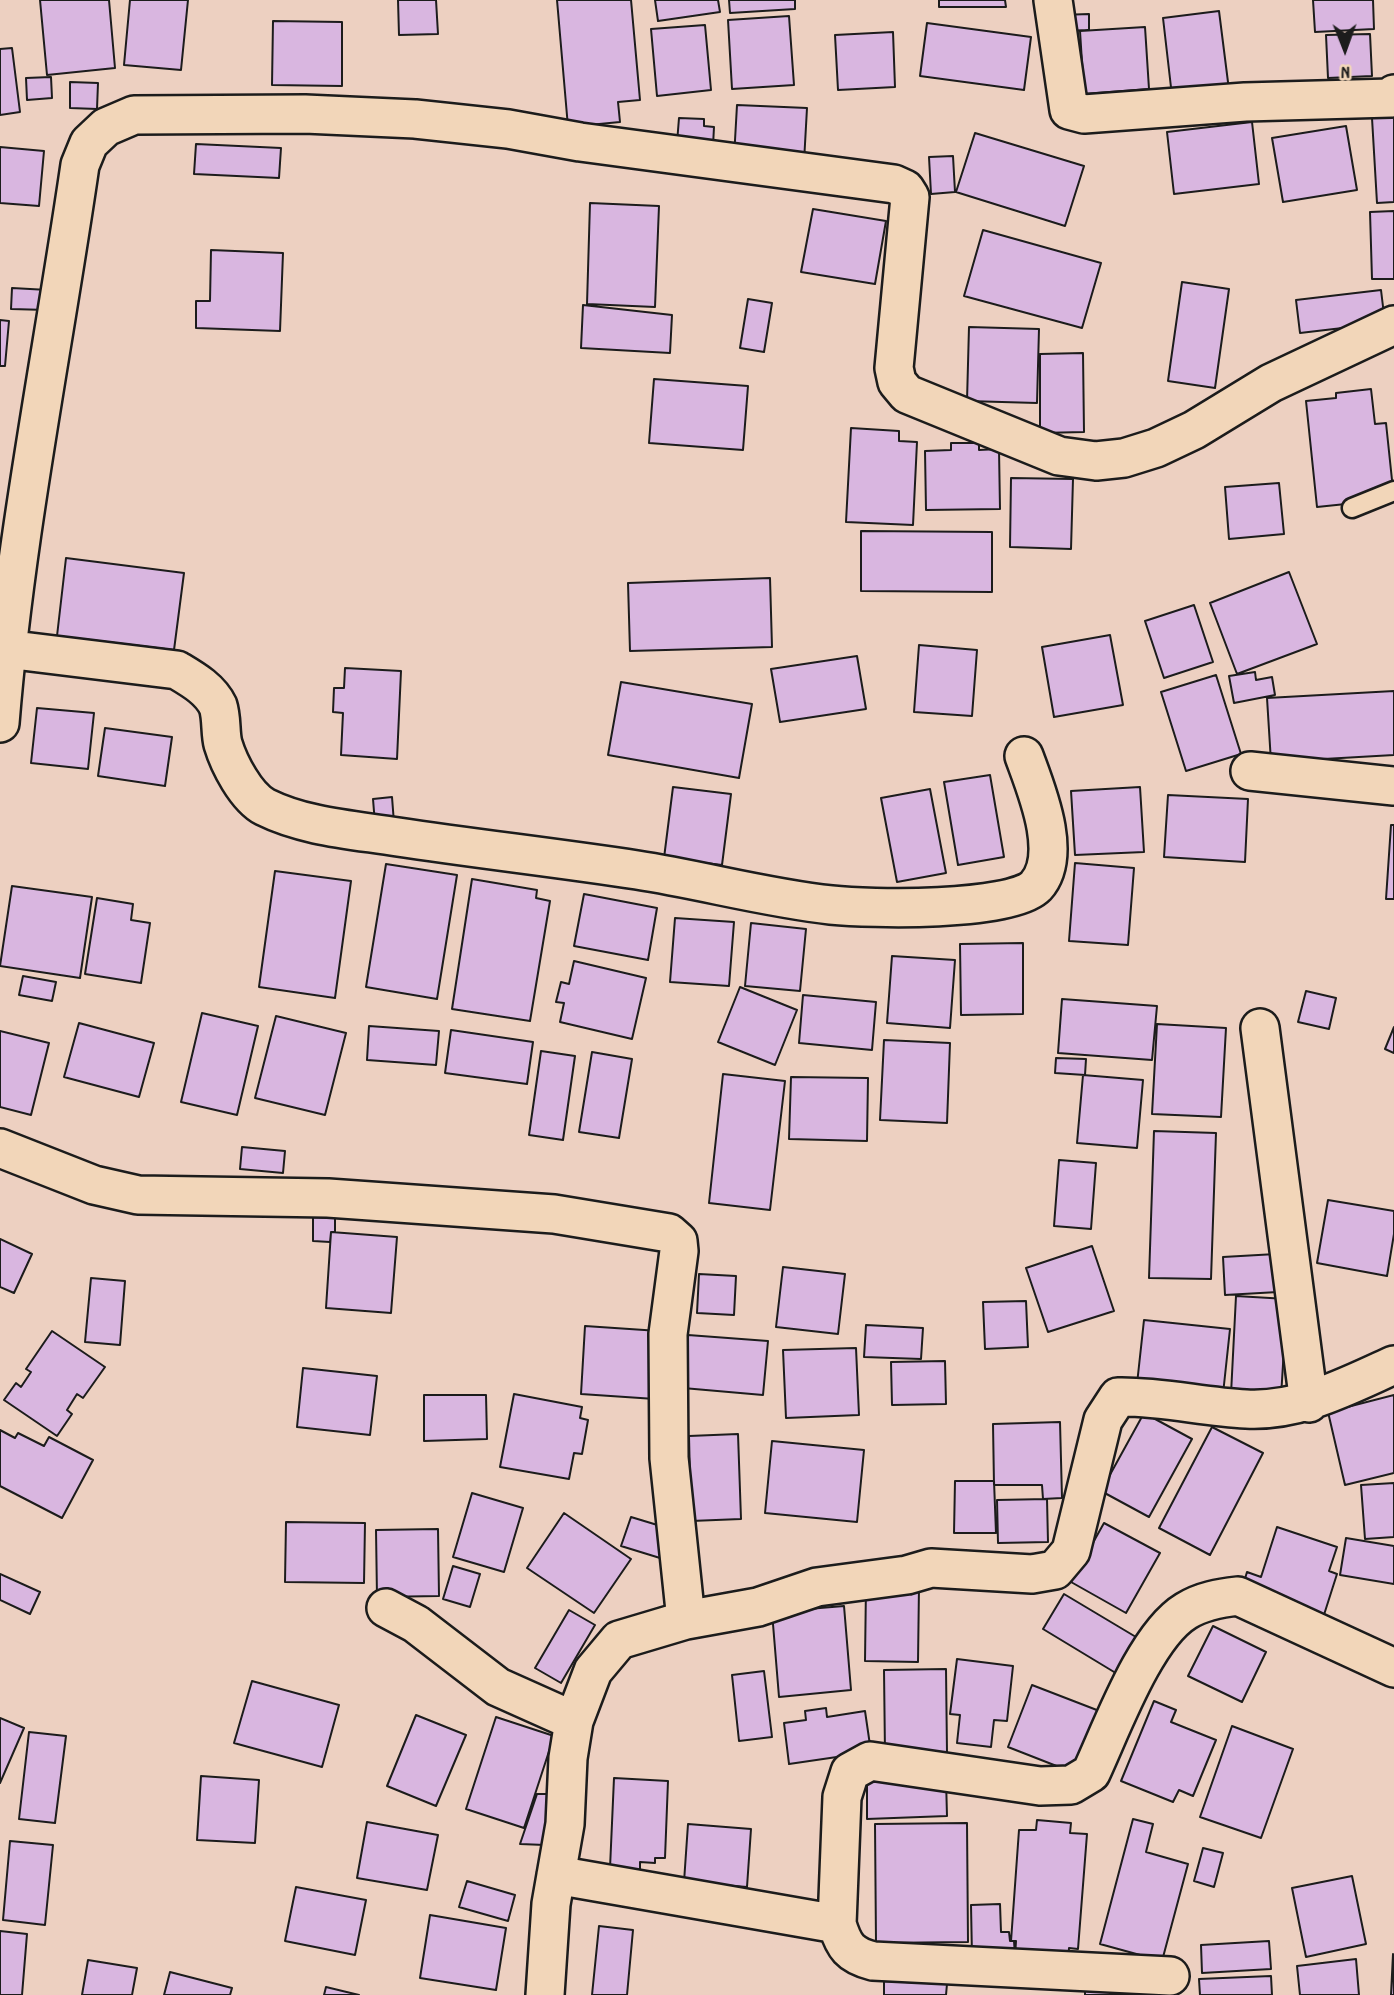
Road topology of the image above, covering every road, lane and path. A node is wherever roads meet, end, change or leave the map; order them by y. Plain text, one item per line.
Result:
1 (1053, 0) edge
2 (1394, 94) edge
3 (1394, 325) edge
4 (1394, 491) edge
5 (1352, 508) dead end
6 (6, 649) junction
7 (0, 723) edge
8 (1024, 756) dead end
9 (1250, 771) dead end
10 (1394, 786) edge
11 (1260, 1028) dead end
12 (0, 1148) edge
13 (1394, 1365) edge
14 (1309, 1402) junction
15 (386, 1608) dead end
16 (686, 1620) junction
17 (1394, 1668) edge
18 (574, 1721) junction
19 (556, 1875) junction
20 (837, 1924) junction
21 (1170, 1976) dead end
22 (545, 1995) edge

1 - 2 street
3 - 6 street
4 - 5 lane
6 - 7 street
6 - 8 street
9 - 10 street
11 - 14 street
12 - 16 street
13 - 14 street
14 - 16 street
15 - 18 street
16 - 18 street
17 - 20 street
18 - 19 street
19 - 20 street
19 - 22 street
20 - 21 street

